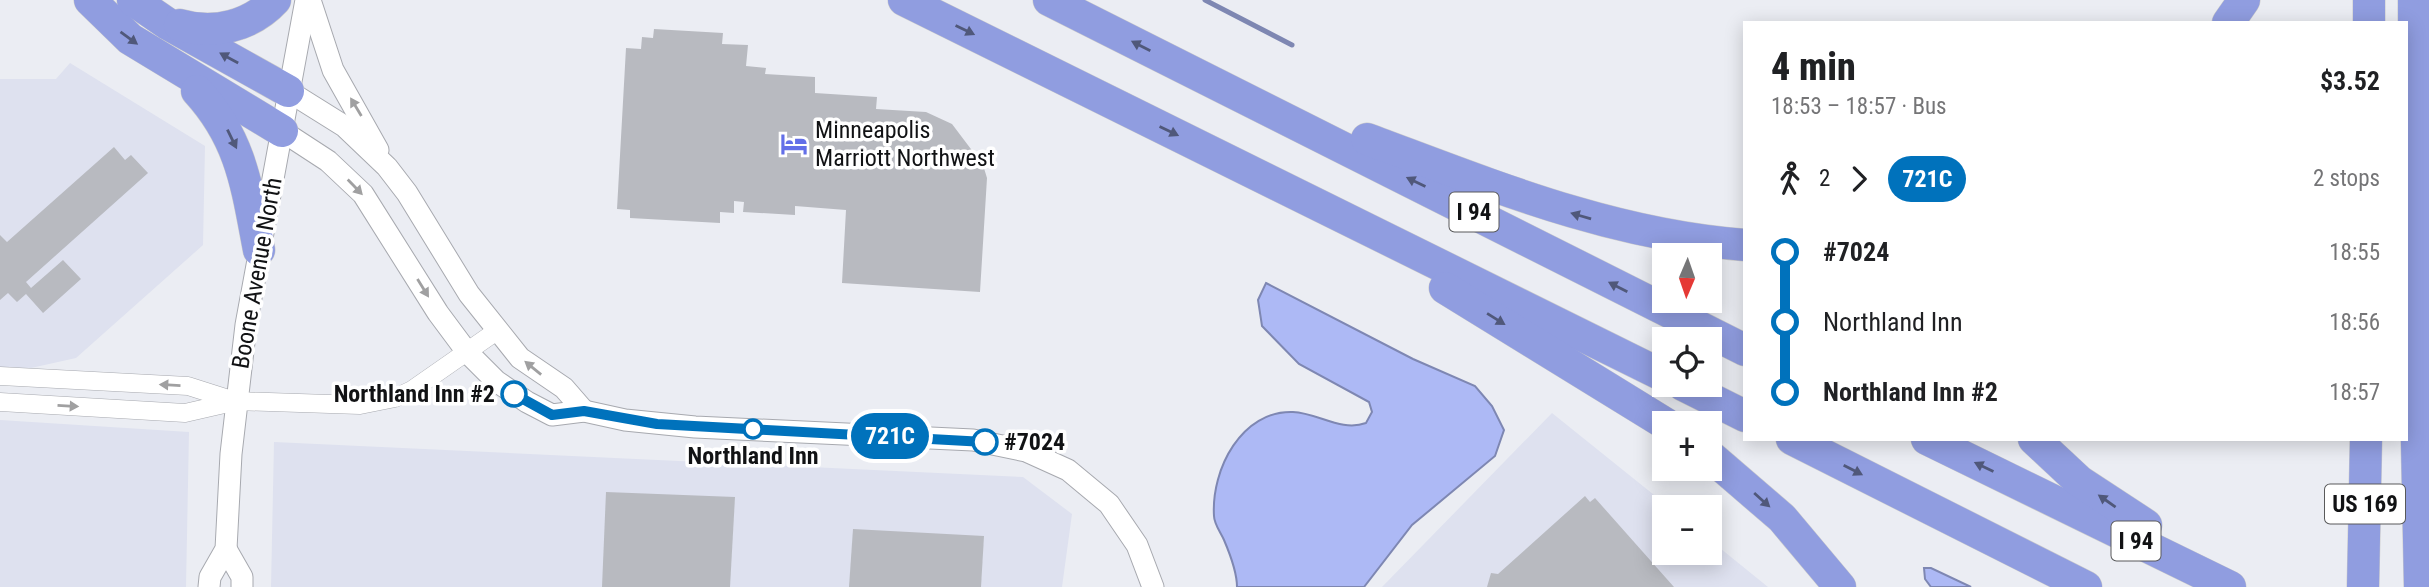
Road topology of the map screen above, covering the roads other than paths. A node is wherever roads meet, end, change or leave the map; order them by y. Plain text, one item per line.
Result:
1 (90, 0) edge
2 (275, 0) edge
3 (308, 0) edge
4 (904, 0) edge
5 (1049, 0) edge
6 (2244, 0) edge
7 (2369, 0) edge
8 (2414, 0) edge
9 (140, 6) edge
10 (2229, 21) edge
11 (2369, 21) edge
12 (175, 67) junction
13 (1202, 77) junction
14 (288, 92) junction
15 (282, 131) junction
16 (387, 167) junction
17 (1271, 181) junction
18 (1743, 245) edge
19 (260, 250) junction
20 (498, 330) junction
21 (1743, 349) edge
22 (467, 352) junction
23 (1652, 370) edge
24 (0, 376) edge
25 (1707, 397) edge
26 (236, 401) junction
27 (0, 402) edge
28 (584, 411) junction
29 (1652, 415) edge
30 (1743, 415) edge
31 (1796, 441) edge
32 (1931, 441) edge
33 (2036, 441) edge
34 (2366, 441) edge
35 (1722, 466) edge
36 (2425, 512) edge
37 (226, 549) junction
38 (2363, 578) edge
39 (209, 587) edge
40 (242, 587) edge
41 (1153, 587) edge
42 (1840, 587) edge
43 (2086, 587) edge
44 (2230, 587) edge
45 (2250, 587) edge
46 (2420, 587) edge

1 -> 12 highway
2 - 9 highway
3 - 14 street, Boone Avenue North
16 -> 3 street
4 -> 17 highway, I 94
13 -> 5 highway, I 94
6 - 10 highway
7 - 11 highway
8 - 36 highway, US 169
14 -> 9 highway
12 - 15 highway
12 -> 19 highway
18 -> 13 highway
21 -> 13 highway, I 94
14 - 15 street, Boone Avenue North
14 - 16 street
15 - 19 street, Boone Avenue North
15 -> 22 street
16 - 20 street
17 - 23 highway, I 94
17 -> 29 highway
19 - 26 street, Boone Avenue North
20 - 22 street
28 -> 20 street
22 - 26 street
22 - 28 street
26 -> 24 street
25 - 30 highway
27 -> 26 street
26 - 37 street, Boone Avenue North
28 - 41 street
31 -> 43 highway, I 94
44 -> 32 highway, I 94
45 -> 33 highway
34 - 38 highway, US 169
35 -> 42 highway
36 - 46 highway, US 169
37 - 39 street, Boone Avenue North
37 - 40 street

